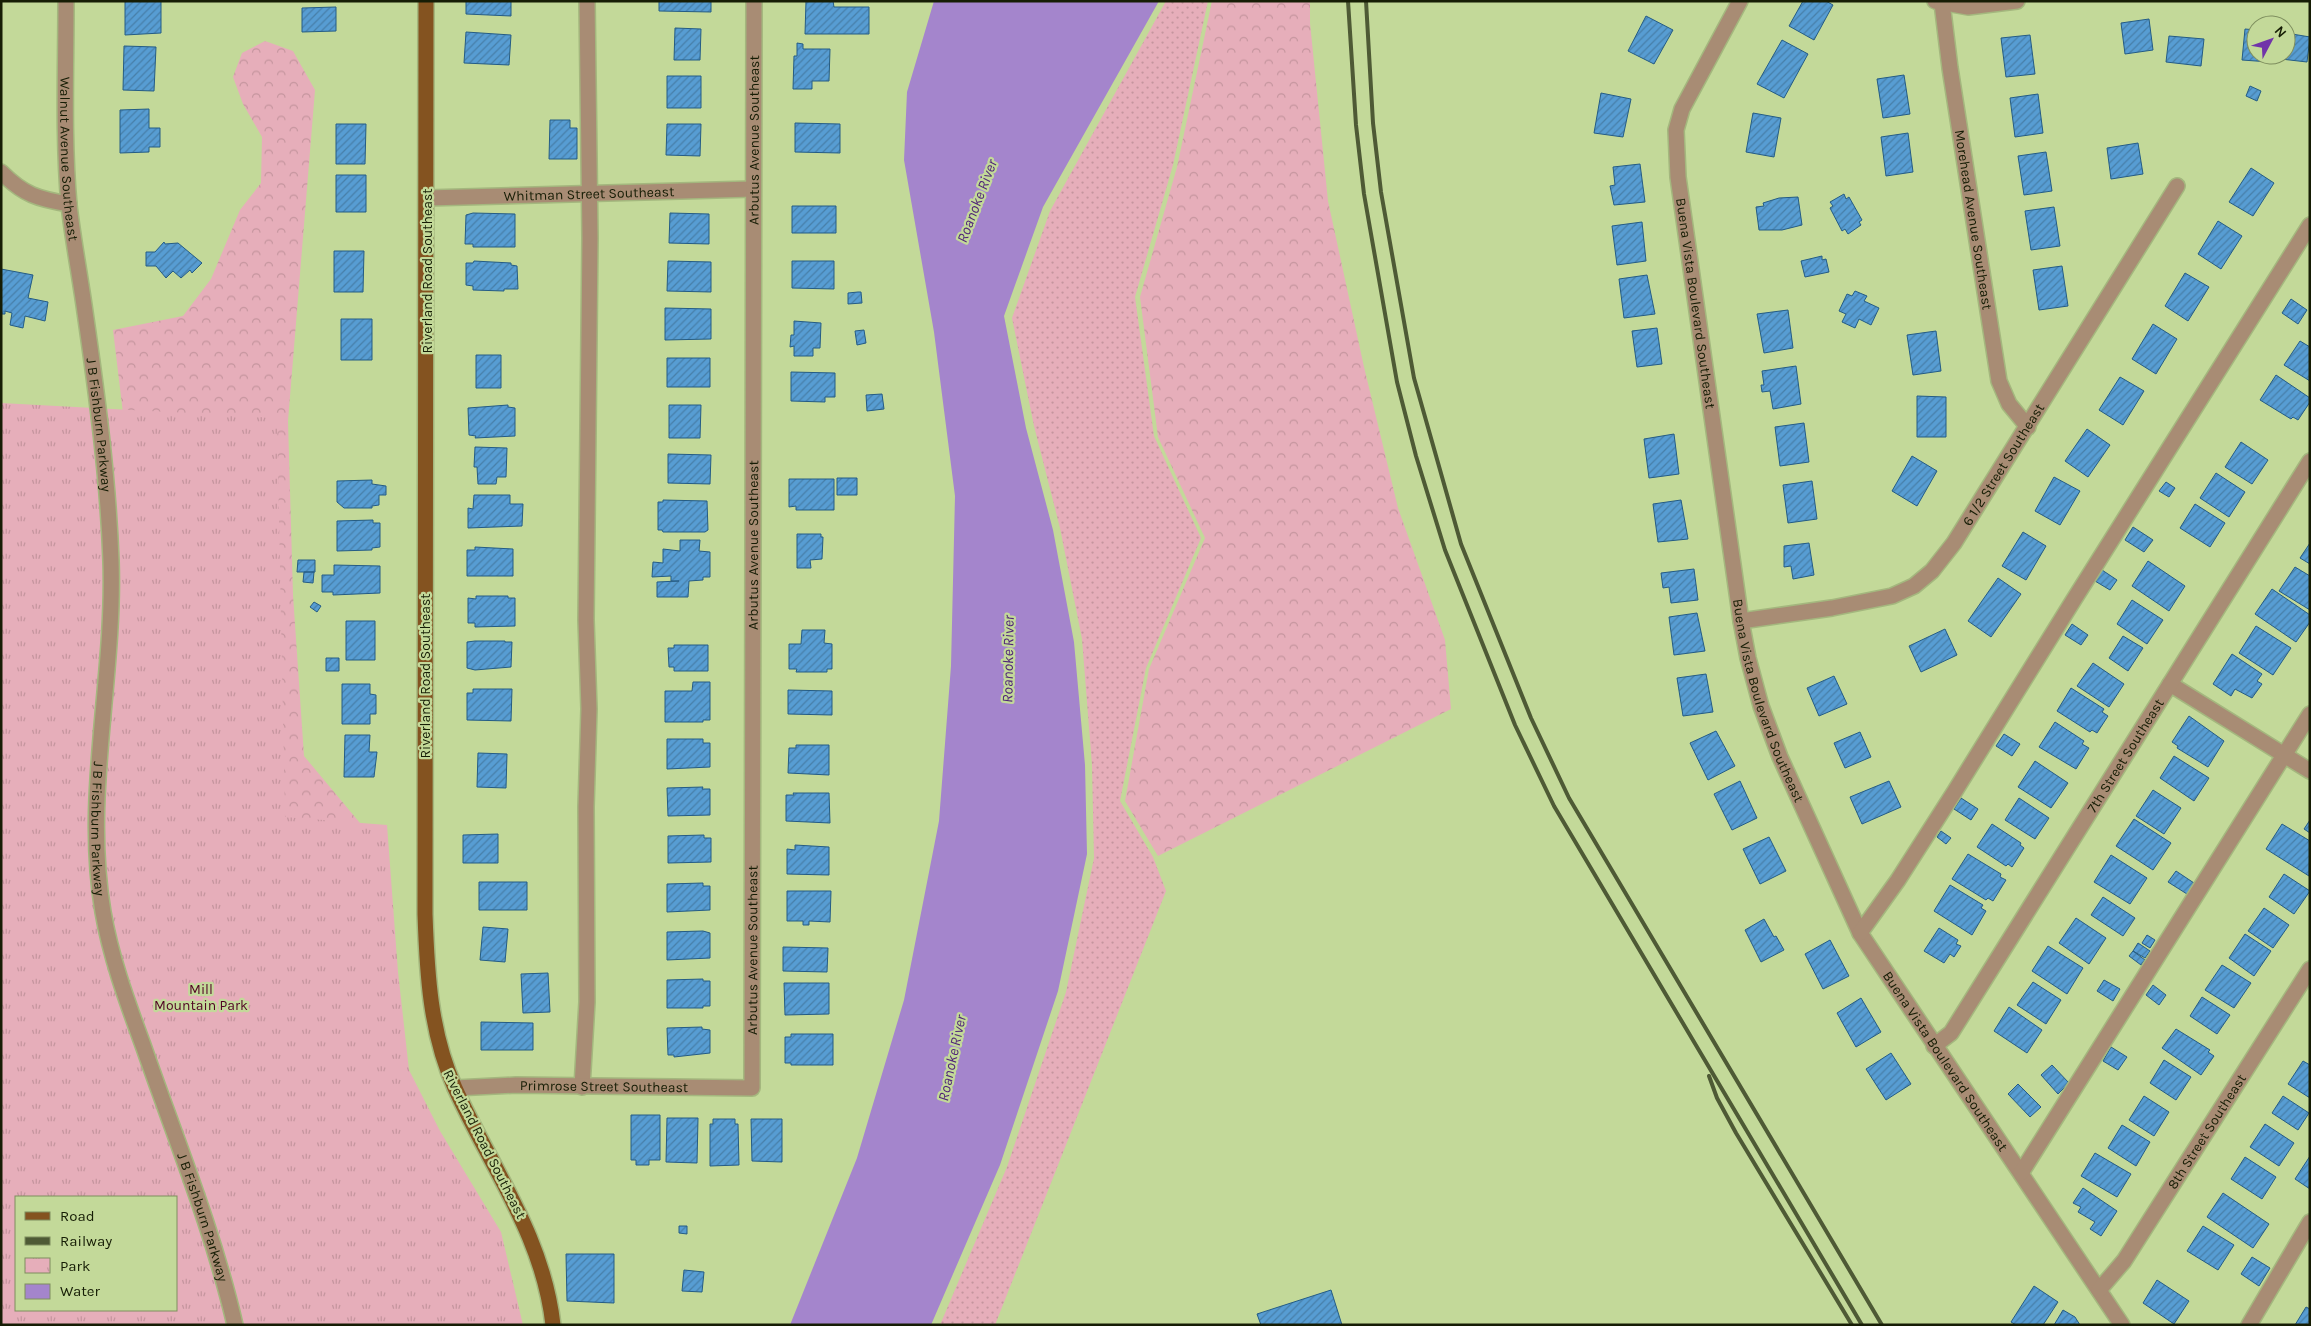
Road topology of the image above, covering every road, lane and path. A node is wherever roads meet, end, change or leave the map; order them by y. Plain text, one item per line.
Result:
1 (66, 1) edge
2 (426, 1) edge
3 (587, 1) edge
4 (754, 1) edge
5 (1740, 1) edge
6 (2017, 1) edge
7 (1938, 2) edge
8 (1, 172) edge
9 (2177, 186) dead end
10 (753, 189) junction
11 (590, 192) junction
12 (427, 198) junction
13 (69, 204) junction
14 (2310, 225) edge
15 (85, 313) joint
16 (2028, 427) junction
17 (2310, 461) edge
18 (1741, 621) junction
19 (2170, 684) junction
20 (2310, 714) edge
21 (2284, 755) junction
22 (2310, 771) edge
23 (1860, 933) junction
24 (2310, 969) edge
25 (1934, 1046) junction
26 (582, 1086) junction
27 (455, 1088) junction
28 (752, 1088) joint
29 (2021, 1173) junction
30 (2310, 1222) edge
31 (2099, 1290) junction
32 (235, 1325) edge
33 (552, 1325) edge
34 (2122, 1325) edge
35 (2249, 1325) edge

1 - 13 street, Walnut Avenue Southeast
2 - 12 main road, Riverland Road Southeast
3 - 11 street
4 - 10 street, Arbutus Avenue Southeast
5 - 18 street, Buena Vista Boulevard Southeast
6 - 7 street
7 - 16 street, Morehead Avenue Southeast
8 - 13 street
9 - 16 street, 6 1/2 Street Southeast
10 - 11 street, Whitman Street Southeast
10 - 28 street, Arbutus Avenue Southeast
11 - 12 street, Whitman Street Southeast
11 - 26 street
12 - 27 main road, Riverland Road Southeast
13 - 15 street, Walnut Avenue Southeast
14 - 23 street
15 - 32 street, J B Fishburn Parkway
16 - 18 street, 6 1/2 Street Southeast
17 - 19 street, 7th Street Southeast
18 - 23 street, Buena Vista Boulevard Southeast
19 - 21 street
19 - 25 street, 7th Street Southeast
20 - 21 street
21 - 22 street
21 - 29 street
23 - 25 street, Buena Vista Boulevard Southeast
24 - 31 street, 8th Street Southeast
25 - 29 street, Buena Vista Boulevard Southeast
26 - 27 street, Primrose Street Southeast
26 - 28 street, Primrose Street Southeast
27 - 33 main road, Riverland Road Southeast
29 - 31 street, Buena Vista Boulevard Southeast
30 - 35 street
31 - 34 street, Buena Vista Boulevard Southeast

